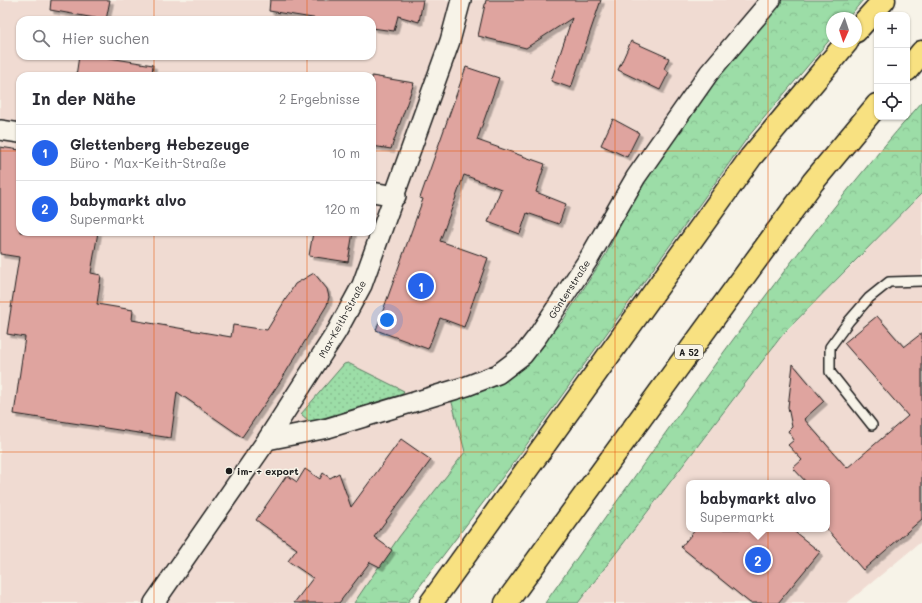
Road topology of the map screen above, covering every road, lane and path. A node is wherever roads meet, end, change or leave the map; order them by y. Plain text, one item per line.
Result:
1 (461, 0) edge
2 (771, 0) edge
3 (884, 0) edge
4 (862, 24) edge
5 (841, 48) edge
6 (922, 52) edge
7 (910, 66) edge
8 (874, 109) edge
9 (0, 130) edge
10 (16, 132) edge
11 (376, 193) edge
12 (396, 196) junction
13 (922, 281) edge
14 (872, 425) dead end
15 (267, 440) junction
16 (154, 603) edge
17 (431, 603) edge
18 (506, 603) edge

1 - 12 street, Max-Keith-Straße
2 - 15 street, Gönterstraße
3 - 4 highway
5 - 17 highway
6 - 7 highway
8 - 18 highway, A 52
9 - 10 street
11 - 12 street
12 - 15 street, Max-Keith-Straße
13 - 14 lane
15 - 16 street, Max-Keith-Straße

